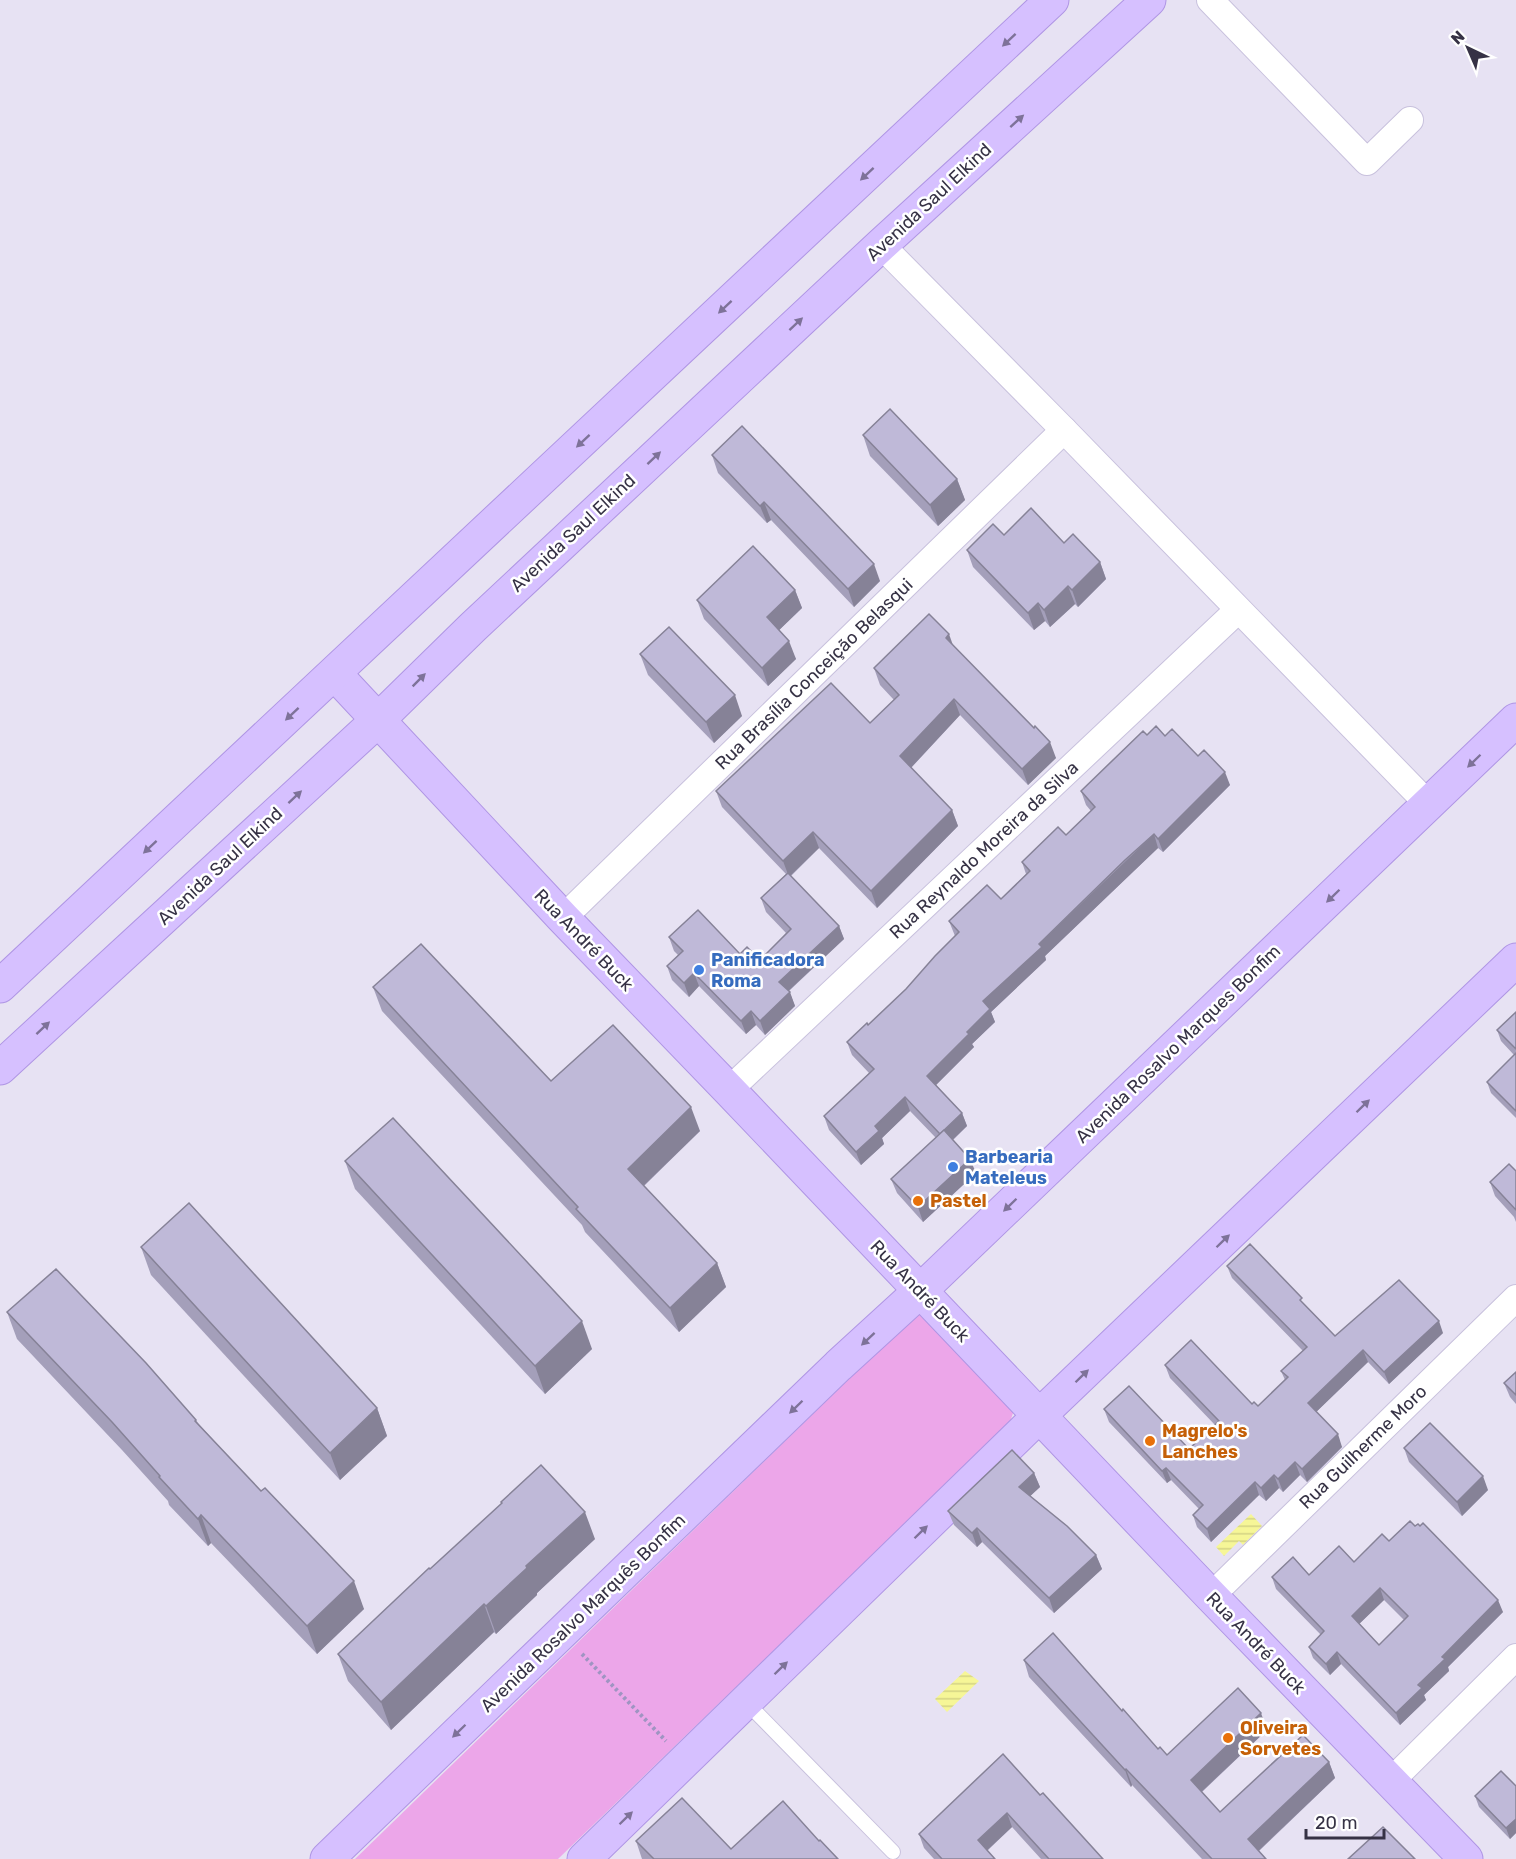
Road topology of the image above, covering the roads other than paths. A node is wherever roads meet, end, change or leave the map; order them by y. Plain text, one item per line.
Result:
1 (1052, 0) edge
2 (1149, 0) edge
3 (1210, 0) edge
4 (1410, 120) dead end
5 (881, 245) junction
6 (1065, 430) junction
7 (1238, 610) junction
8 (335, 674) junction
9 (1516, 720) edge
10 (377, 721) junction
11 (1428, 804) junction
12 (563, 918) junction
13 (1516, 960) edge
14 (0, 986) edge
15 (0, 1068) edge
16 (729, 1090) junction
17 (920, 1291) junction
18 (1516, 1298) edge
19 (838, 1366) joint
20 (1040, 1416) junction
21 (1211, 1596) junction
22 (1516, 1657) edge
23 (746, 1702) junction
24 (1391, 1781) junction
25 (893, 1852) dead end
26 (327, 1859) edge
27 (584, 1859) edge
28 (1466, 1859) edge

1 -> 8 street
5 -> 2 street, Avenida Saul Elkind
3 - 4 street
5 - 6 street
10 -> 5 street, Avenida Saul Elkind
6 - 7 street
6 - 12 street, Rua Brasília Conceição Belasqui
7 - 11 street
7 - 16 street, Rua Reynaldo Moreira da Silva
8 - 10 street, Rua André Buck
8 -> 14 street
9 -> 11 street, Avenida Rosalvo Marques Bonfim
10 - 12 street, Rua André Buck
15 -> 10 street, Avenida Saul Elkind
11 -> 17 street, Avenida Rosalvo Marques Bonfim
12 - 16 street, Rua André Buck
20 -> 13 street
16 - 17 street, Rua André Buck
17 -> 19 street, Avenida Rosalvo Marques Bonfim
17 - 20 street, Rua André Buck
18 - 21 street, Rua Guilherme Moro
19 -> 26 street, Avenida Rosalvo Marquês Bonfim
20 - 21 street, Rua André Buck
23 -> 20 street
21 - 24 street, Rua André Buck
22 - 24 street
23 - 25 lane
27 -> 23 street
24 - 28 street, Rua André Buck

